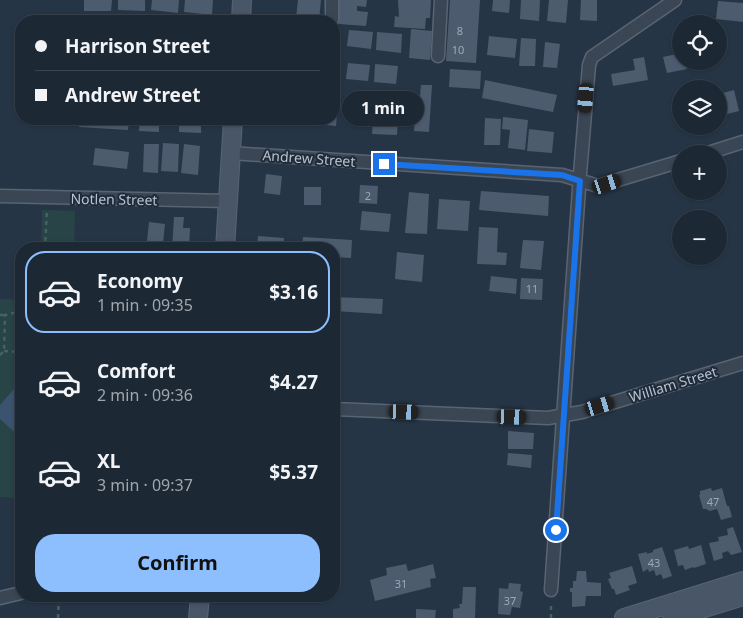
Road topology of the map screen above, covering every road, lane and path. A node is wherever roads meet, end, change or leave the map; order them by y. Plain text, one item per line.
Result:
1 (242, 0) edge
2 (332, 0) edge
3 (441, 0) edge
4 (674, 0) edge
5 (241, 15) edge
6 (332, 15) edge
7 (438, 56) dead end
8 (233, 125) edge
9 (743, 142) edge
10 (727, 147) edge
11 (231, 153) junction
12 (672, 164) edge
13 (580, 181) junction
14 (0, 196) edge
15 (228, 201) junction
16 (47, 209) dead end
17 (45, 242) edge
18 (225, 242) edge
19 (15, 312) edge
20 (0, 315) edge
21 (5, 315) junction
22 (4, 351) junction
23 (15, 352) edge
24 (0, 355) edge
25 (743, 363) edge
26 (340, 409) edge
27 (564, 416) junction
28 (743, 581) edge
29 (552, 590) dead end
30 (15, 594) edge
31 (743, 596) edge
32 (0, 598) edge
33 (59, 602) edge
34 (199, 602) edge
35 (58, 618) edge
36 (198, 618) edge
37 (624, 618) edge
38 (672, 618) edge

1 - 5 main road
2 - 6 street
3 - 7 street
4 - 13 street
8 - 11 main road
9 - 10 street
11 - 13 street, Andrew Street
11 - 15 main road
12 - 13 street, Andrew Street
13 - 27 street
14 - 15 street, Notlen Street
15 - 18 main road
16 - 17 path
19 - 21 path
20 - 21 path
21 - 22 path
22 - 23 path
22 - 24 path
25 - 27 street, William Street
26 - 27 street, William Street
27 - 29 street
28 - 37 main road
30 - 32 street
31 - 38 main road
33 - 35 path
34 - 36 main road

